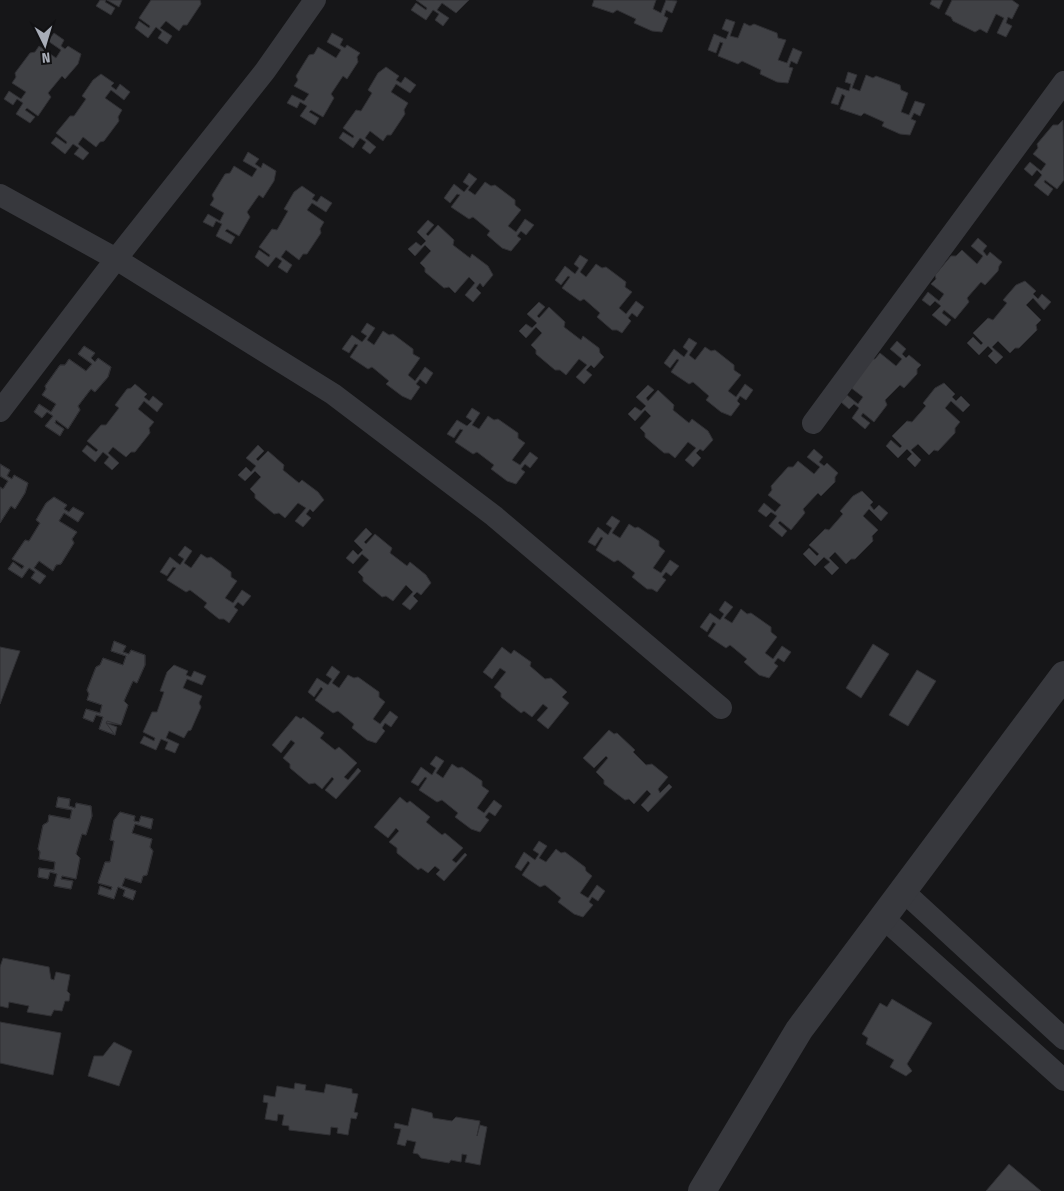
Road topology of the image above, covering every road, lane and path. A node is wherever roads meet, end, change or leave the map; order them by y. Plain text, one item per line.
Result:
1 (315, 0) edge
2 (1064, 82) edge
3 (0, 195) edge
4 (116, 259) junction
5 (0, 411) edge
6 (813, 423) dead end
7 (1064, 675) edge
8 (721, 708) dead end
9 (902, 890) junction
10 (882, 918) junction
11 (1064, 1039) edge
12 (1064, 1080) edge
13 (702, 1191) edge

1 - 4 street
2 - 6 street
3 - 4 street
4 - 5 street
4 - 8 street
7 - 9 street
9 - 10 street
9 - 11 street
10 - 12 street
10 - 13 street

